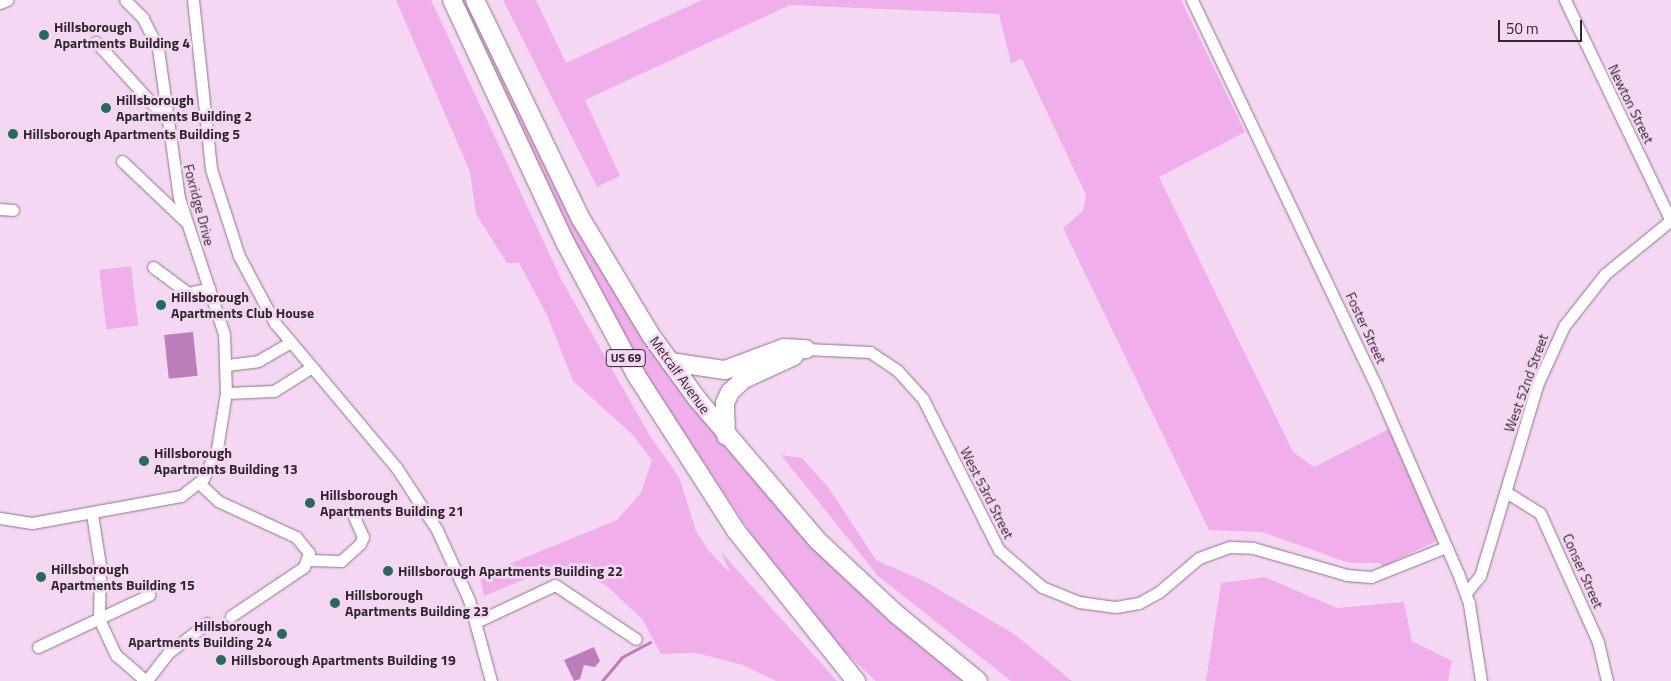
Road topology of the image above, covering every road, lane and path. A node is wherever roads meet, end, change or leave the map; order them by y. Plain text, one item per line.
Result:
1 (7, 0) edge
2 (125, 0) edge
3 (193, 0) edge
4 (452, 0) edge
5 (475, 0) edge
6 (1192, 0) edge
7 (1565, 0) edge
8 (0, 4) edge
9 (96, 42) dead end
10 (166, 119) junction
11 (122, 161) dead end
12 (0, 209) edge
13 (13, 210) dead end
14 (185, 220) junction
15 (1671, 220) edge
16 (153, 267) dead end
17 (209, 288) junction
18 (291, 342) junction
19 (806, 349) junction
20 (670, 362) junction
21 (227, 364) junction
22 (312, 367) junction
23 (226, 394) junction
24 (726, 436) junction
25 (200, 484) junction
26 (1506, 492) junction
27 (92, 514) junction
28 (353, 515) dead end
29 (0, 518) edge
30 (1446, 547) junction
31 (309, 560) junction
32 (1466, 593) junction
33 (149, 595) dead end
34 (231, 616) dead end
35 (99, 619) junction
36 (476, 622) junction
37 (207, 623) dead end
38 (636, 639) dead end
39 (38, 647) dead end
40 (147, 680) edge
41 (491, 681) edge
42 (856, 681) edge
43 (978, 681) edge
44 (1481, 681) edge
45 (1607, 681) edge

1 - 8 street
2 - 10 street, Foxridge Drive
3 - 18 street, Foxridge Drive
4 - 42 highway, US 69
5 - 20 highway, Metcalf Avenue / US 69
6 - 30 street, Foster Street
7 - 15 street, Newton Street
9 - 10 street
10 - 14 street, Foxridge Drive
11 - 14 street
12 - 13 street
14 - 17 street, Foxridge Drive
15 - 26 street, West 52nd Street
16 - 17 street
17 - 21 street, Foxridge Drive
18 - 21 street
18 - 22 street, Foxridge Drive
19 - 20 highway
19 - 24 highway
19 - 30 street, West 53rd Street
20 - 24 highway, Metcalf Avenue / US 69
21 - 23 street, Foxridge Drive
22 - 23 street
22 - 36 street, Foxridge Drive
23 - 25 street, Foxridge Drive
24 - 43 highway, Metcalf Avenue / US 69
25 - 27 street, Foxridge Drive
25 - 31 street
26 - 32 street, West 52nd Street
26 - 45 street, Conser Street
27 - 29 street, Foxridge Drive
27 - 35 street
28 - 31 street
30 - 32 street, Foster Street
31 - 34 street
32 - 44 street, Foster Street
33 - 35 street
35 - 39 street
35 - 40 street
36 - 38 street
36 - 41 street, Foxridge Drive
37 - 40 street

